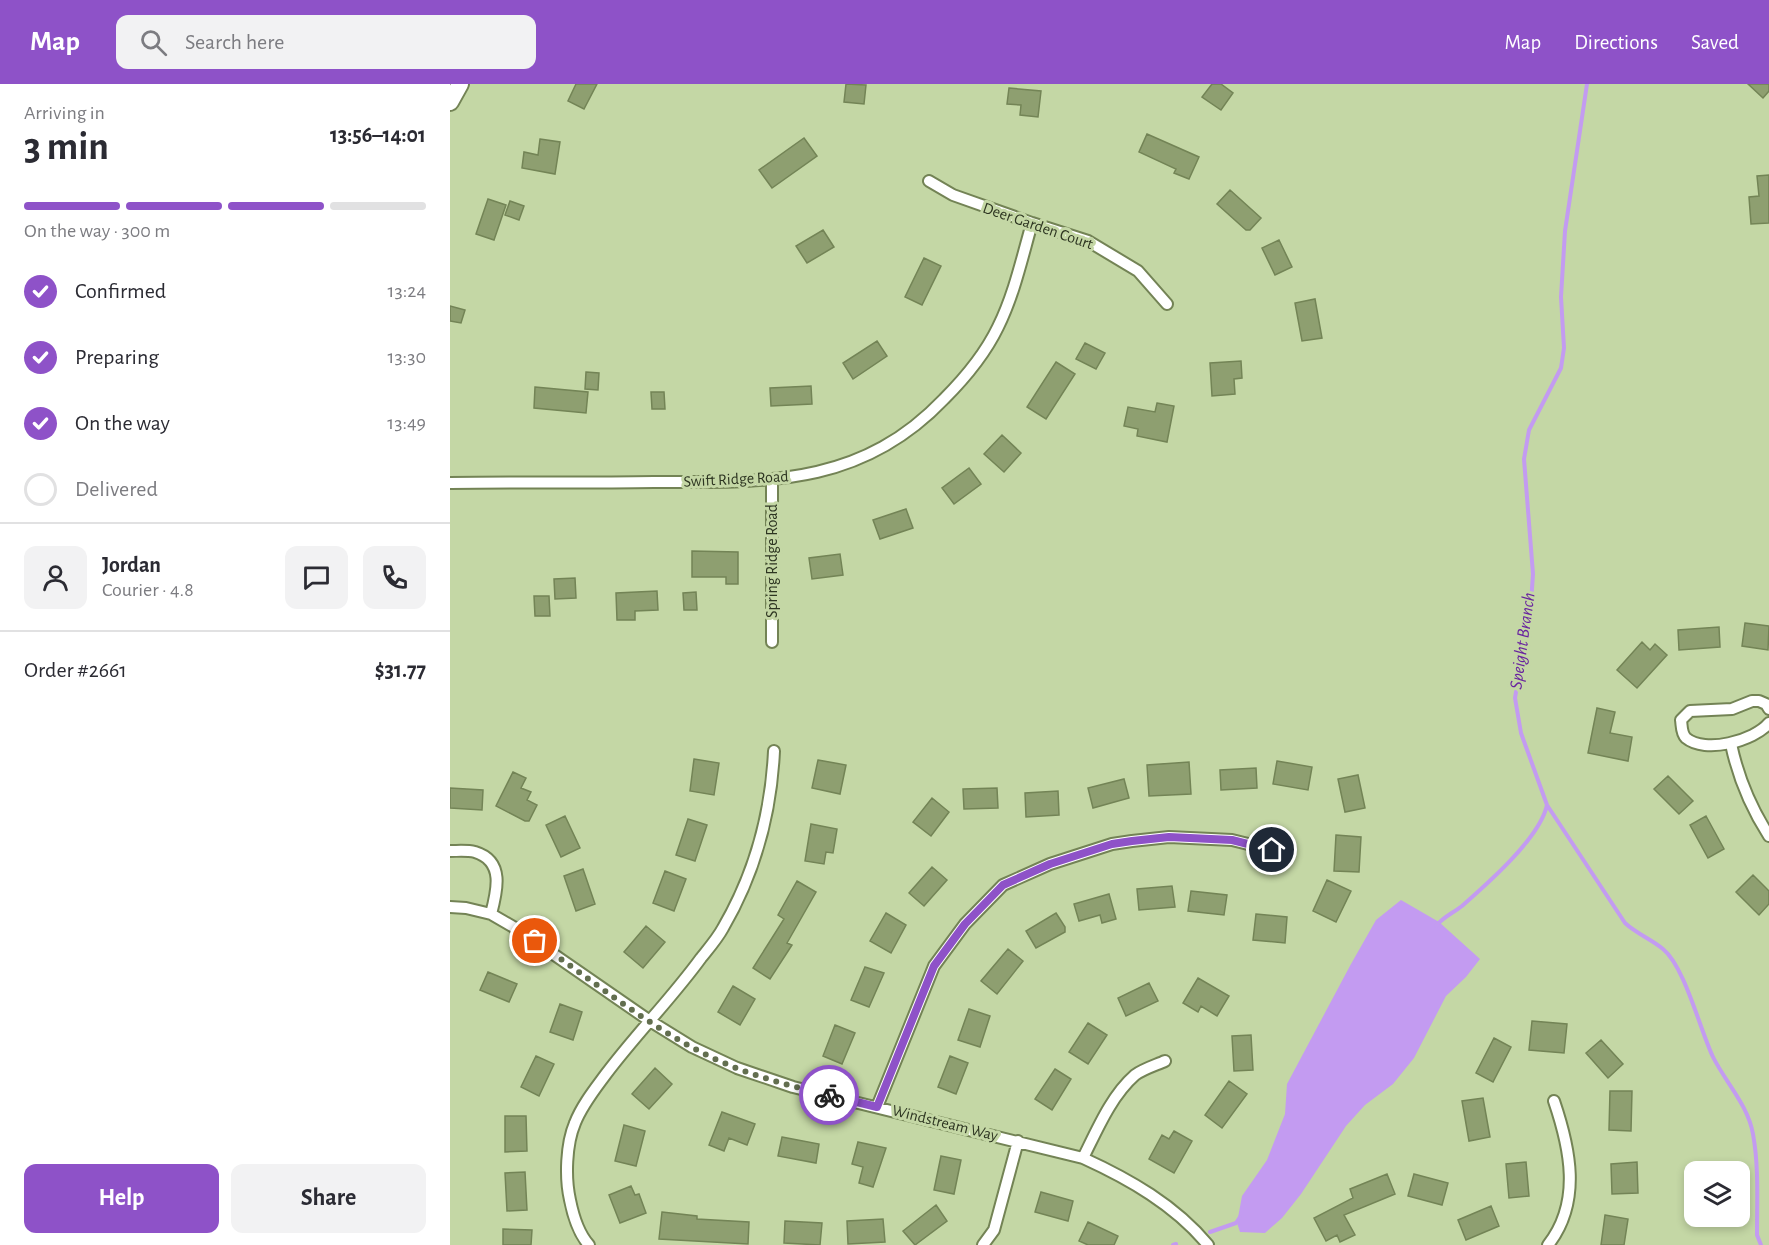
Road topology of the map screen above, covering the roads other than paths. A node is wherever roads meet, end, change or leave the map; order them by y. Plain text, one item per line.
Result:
1 (457, 85) edge
2 (450, 102) edge
3 (929, 181) dead end
4 (1032, 224) junction
5 (1167, 304) dead end
6 (772, 480) junction
7 (450, 483) edge
8 (772, 642) dead end
9 (1769, 709) edge
10 (1769, 723) edge
11 (1731, 744) junction
12 (774, 751) dead end
13 (1769, 837) edge
14 (1272, 850) dead end
15 (450, 851) edge
16 (450, 907) edge
17 (491, 914) junction
18 (650, 1021) junction
19 (1165, 1061) dead end
20 (1554, 1101) dead end
21 (877, 1107) junction
22 (1018, 1141) junction
23 (1083, 1158) junction
24 (589, 1245) edge
25 (983, 1245) edge
26 (1208, 1245) edge
27 (1548, 1245) edge

1 - 2 main road
3 - 4 street, Deer Garden Court
4 - 5 street, Deer Garden Court
4 - 6 street, Swift Ridge Road
6 - 7 street, Swift Ridge Road
6 - 8 street, Spring Ridge Road
9 - 11 street
10 - 11 street
11 - 13 street
12 - 18 street
14 - 21 street
15 - 17 street
16 - 17 street, Windstream Way
17 - 18 street, Windstream Way
18 - 21 street, Windstream Way
18 - 24 street
19 - 23 street
20 - 27 street
21 - 22 street, Windstream Way
22 - 23 street, Windstream Way
22 - 25 street
23 - 26 street, Windstream Way

